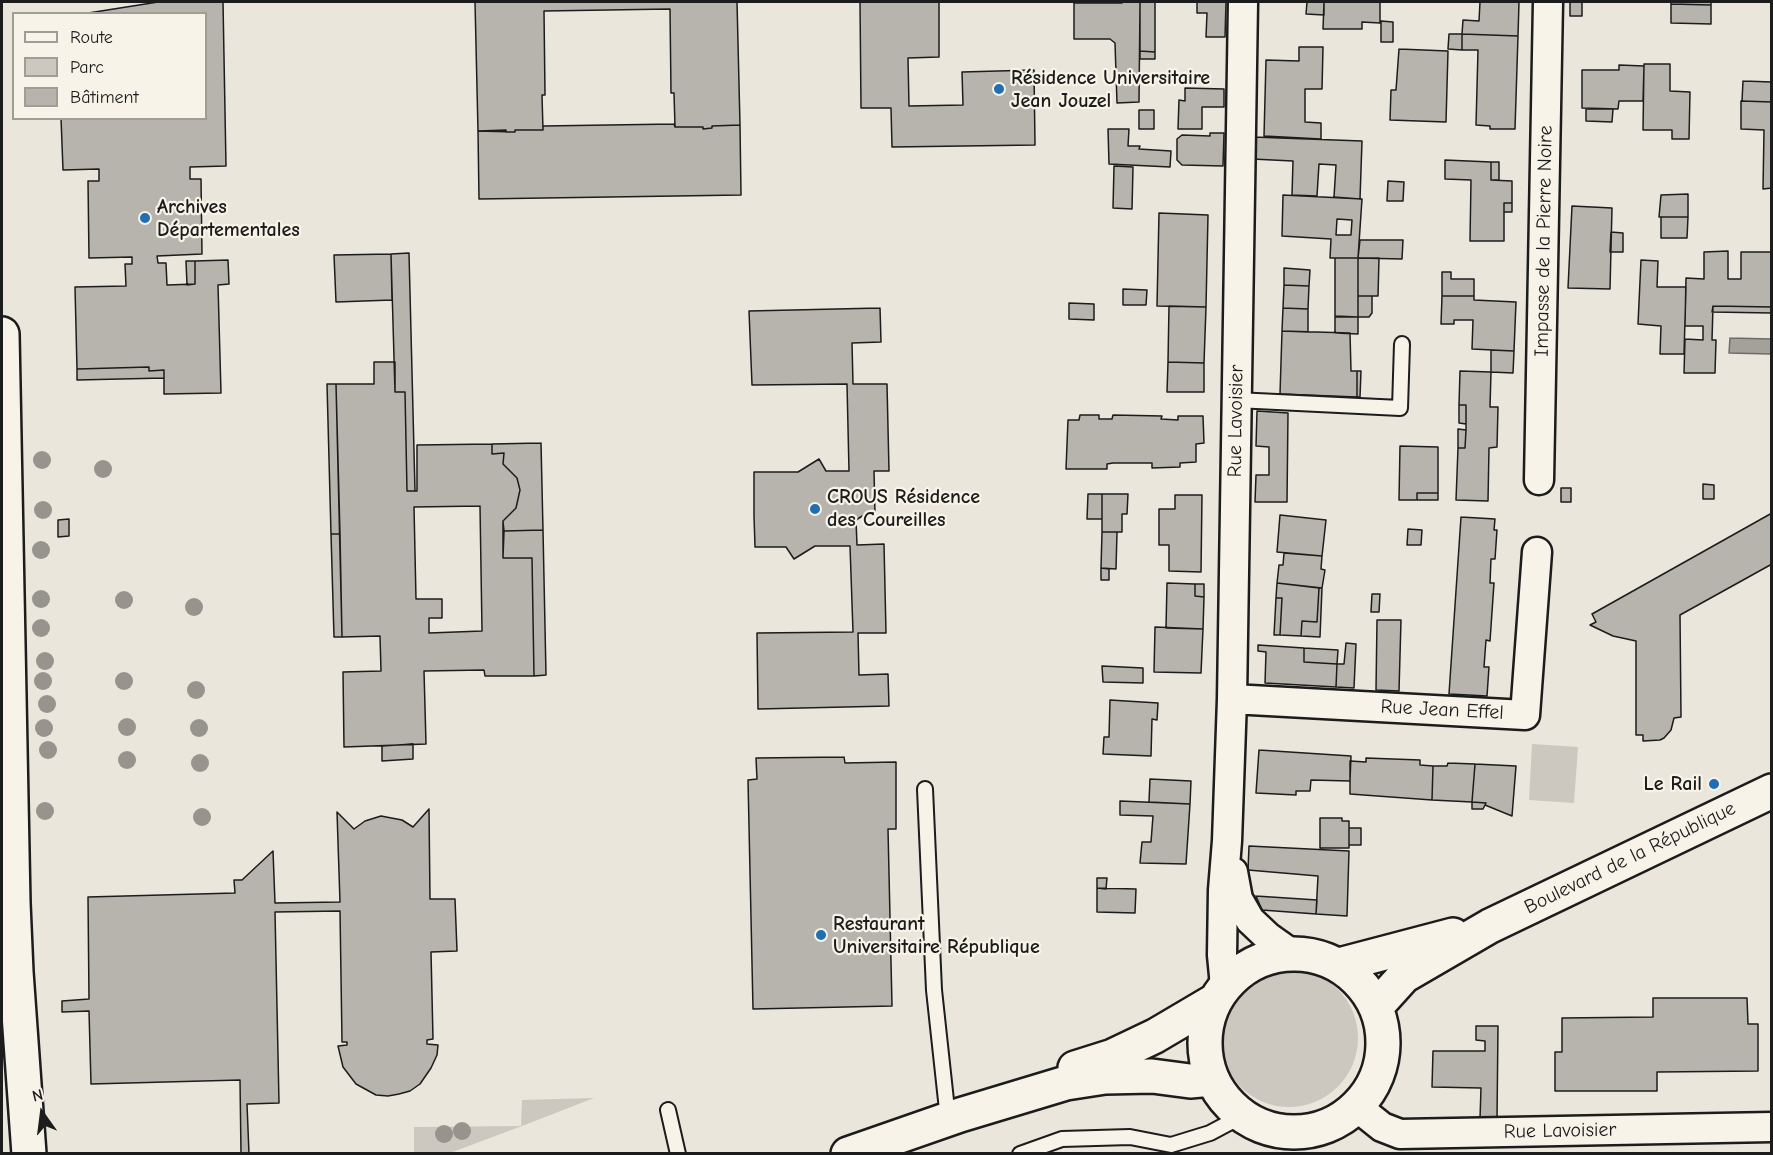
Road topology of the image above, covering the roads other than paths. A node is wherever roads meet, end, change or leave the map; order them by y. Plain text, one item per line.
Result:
1 (1243, 2) edge
2 (1548, 2) edge
3 (2, 334) edge
4 (1402, 344) dead end
5 (1236, 400) junction
6 (1539, 480) dead end
7 (1537, 552) dead end
8 (1232, 699) junction
9 (925, 789) dead end
10 (1772, 791) edge
11 (1227, 841) junction
12 (1490, 926) junction
13 (1292, 954) junction
14 (1339, 965) junction
15 (16, 972) junction
16 (1221, 993) junction
17 (1376, 1007) junction
18 (2, 1045) edge
19 (1212, 1079) junction
20 (1356, 1107) junction
21 (668, 1110) dead end
22 (1242, 1116) junction
23 (954, 1117) junction
24 (2, 1124) edge
25 (1772, 1127) edge
26 (1288, 1143) edge
27 (25, 1154) edge
28 (29, 1154) edge
29 (678, 1154) edge
30 (848, 1154) edge
31 (1020, 1154) edge

1 - 5 street, Rue Lavoisier
2 - 6 street, Impasse de la Pierre Noire
3 - 15 main road
4 - 5 lane
5 - 8 street, Rue Lavoisier
7 - 8 street, Rue Jean Effel
8 - 11 street, Rue Lavoisier
9 - 23 lane
10 - 12 main road, Boulevard de la République
11 - 13 street, Rue Lavoisier
11 - 16 street, Rue Lavoisier
12 - 14 main road, Boulevard de la République
12 - 17 main road, Boulevard de la République
13 - 14 main road
13 - 16 main road
14 - 17 main road
15 - 18 main road
15 - 28 main road
16 - 19 main road
16 - 23 main road
17 - 20 main road
19 - 22 main road
19 - 23 main road
20 - 25 street, Rue Lavoisier
20 - 26 main road
21 - 29 lane
22 - 26 main road
22 - 31 lane
23 - 30 main road
24 - 27 main road

